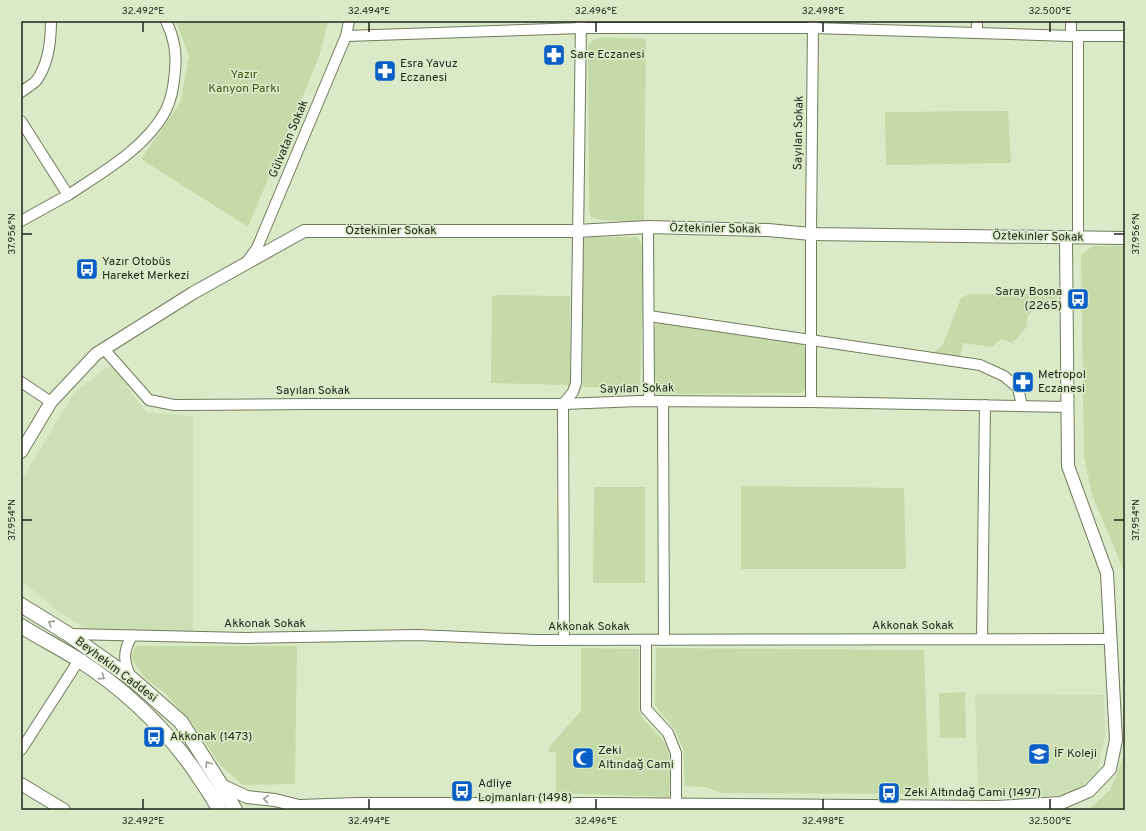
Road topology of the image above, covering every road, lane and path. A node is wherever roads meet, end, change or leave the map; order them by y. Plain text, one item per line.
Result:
1 (51, 21) edge
2 (166, 21) edge
3 (349, 21) edge
4 (977, 21) edge
5 (1071, 21) edge
6 (581, 24) edge
7 (813, 24) edge
8 (977, 33) junction
9 (346, 36) junction
10 (1075, 36) junction
11 (1125, 36) edge
12 (21, 92) edge
13 (21, 121) edge
14 (68, 195) junction
15 (24, 217) edge
16 (648, 227) junction
17 (577, 231) junction
18 (811, 234) junction
19 (1072, 238) junction
20 (1125, 238) edge
21 (246, 263) junction
22 (649, 316) junction
23 (811, 341) junction
24 (104, 349) junction
25 (21, 382) edge
26 (51, 402) junction
27 (649, 402) junction
28 (663, 402) junction
29 (812, 402) junction
30 (563, 404) junction
31 (985, 405) junction
32 (1022, 406) junction
33 (1068, 407) junction
34 (21, 452) edge
35 (21, 605) edge
36 (21, 626) edge
37 (68, 634) junction
38 (132, 636) junction
39 (982, 639) junction
40 (1111, 639) junction
41 (564, 640) junction
42 (646, 640) junction
43 (664, 640) junction
44 (79, 660) junction
45 (132, 680) junction
46 (21, 750) edge
47 (21, 784) edge
48 (222, 785) junction
49 (676, 804) junction
50 (1034, 807) edge
51 (932, 808) edge
52 (945, 808) edge
53 (294, 809) edge
54 (64, 810) edge
55 (219, 810) edge
56 (235, 810) edge

1 - 12 street
2 - 14 street
3 - 9 street, Gülvatan Sokak
4 - 8 street
5 - 10 street
6 - 7 street
6 - 9 street
6 - 17 street
7 - 8 street
7 - 18 street, Sayılan Sokak
8 - 10 street
9 - 21 street, Gülvatan Sokak
10 - 11 street
10 - 19 street
13 - 14 street
14 - 15 street
16 - 17 street, Öztekinler Sokak
16 - 18 street, Öztekinler Sokak
16 - 22 street
17 - 21 street, Öztekinler Sokak
17 - 30 street
18 - 19 street, Öztekinler Sokak
18 - 23 street, Sayılan Sokak
19 - 20 street, Öztekinler Sokak
19 - 33 street
21 - 24 street
22 - 23 street
22 - 27 street
23 - 29 street, Sayılan Sokak
23 - 32 street
24 - 26 street
24 - 30 street, Sayılan Sokak
25 - 26 street
26 - 34 street
27 - 28 street, Sayılan Sokak
27 - 30 street, Sayılan Sokak
28 - 29 street, Sayılan Sokak
28 - 43 street
29 - 31 street
30 - 41 street
31 - 32 street
31 - 39 street
32 - 33 street
33 - 40 street
37 -> 35 main road, Beyhekim Caddesi
36 - 44 main road, Beyhekim Caddesi
37 - 38 street, Akkonak Sokak
37 - 45 main road, Beyhekim Caddesi
38 - 41 street, Akkonak Sokak
38 - 45 street
39 - 40 street, Akkonak Sokak
39 - 43 street, Akkonak Sokak
40 - 50 street
41 - 42 street, Akkonak Sokak
42 - 43 street, Akkonak Sokak
42 - 49 street
44 - 46 street
44 -> 55 main road, Beyhekim Caddesi
48 -> 45 main road, Beyhekim Caddesi
47 - 54 street
53 -> 48 street
48 - 56 main road, Beyhekim Caddesi
49 - 51 street
49 - 53 street
50 - 52 street
51 - 52 street

